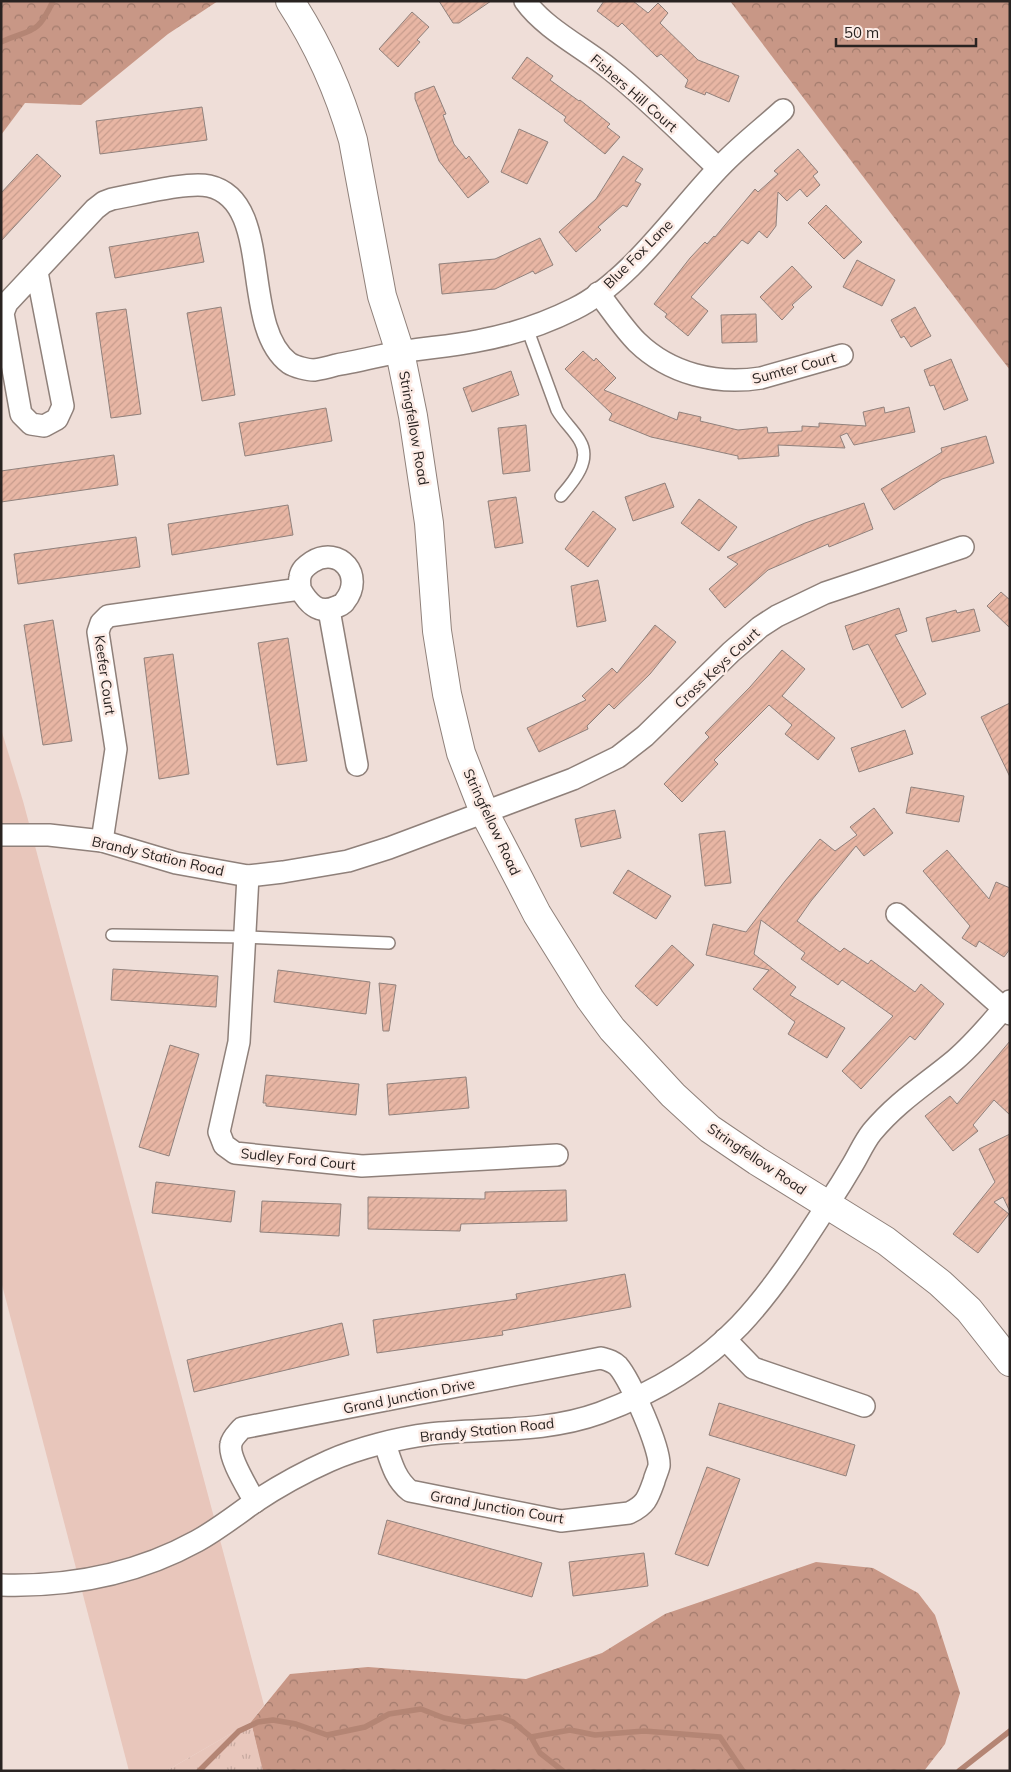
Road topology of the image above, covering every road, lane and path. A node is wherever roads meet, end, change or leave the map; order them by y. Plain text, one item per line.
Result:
1 (290, 1) edge
2 (525, 1) edge
3 (783, 110) dead end
4 (718, 168) junction
5 (37, 272) junction
6 (598, 294) junction
7 (527, 328) junction
8 (400, 352) junction
9 (842, 355) dead end
10 (561, 496) dead end
11 (963, 547) dead end
12 (300, 588) junction
13 (329, 610) junction
14 (357, 765) dead end
15 (484, 812) junction
16 (1, 835) edge
17 (102, 841) junction
18 (248, 876) junction
19 (898, 914) dead end
20 (112, 935) dead end
21 (245, 937) junction
22 (389, 943) dead end
23 (1008, 1008) edge
24 (557, 1155) dead end
25 (827, 1205) junction
26 (724, 1339) junction
27 (1010, 1362) edge
28 (636, 1399) junction
29 (864, 1406) dead end
30 (385, 1444) junction
31 (255, 1502) junction
32 (1, 1585) edge

1 - 8 main road, Stringfellow Road
2 - 4 street, Fishers Hill Court
3 - 4 street, Blue Fox Lane
4 - 6 street, Blue Fox Lane
5 - 5 street, Blue Fox Lane
5 - 8 street, Blue Fox Lane
6 - 7 street, Blue Fox Lane
6 - 9 street, Sumter Court
7 - 8 street, Blue Fox Lane
7 - 10 lane
8 - 15 main road, Stringfellow Road
11 - 15 street, Cross Keys Court
12 - 13 street
12 - 13 street
12 - 17 street, Keefer Court
13 - 14 street
15 - 18 street, Brandy Station Road
15 - 25 main road, Stringfellow Road
16 - 17 street, Brandy Station Road
17 - 18 street, Brandy Station Road
18 - 21 street, Sudley Ford Court
19 - 23 street
20 - 21 lane
21 - 22 lane
21 - 24 street, Sudley Ford Court
23 - 25 street, Brandy Station Road
25 - 26 street, Brandy Station Road
25 - 27 main road, Stringfellow Road
26 - 28 street, Brandy Station Road
26 - 29 street
28 - 30 street, Brandy Station Road
28 - 30 street, Grand Junction Court
28 - 31 street, Grand Junction Drive
30 - 31 street, Brandy Station Road
31 - 32 street, Brandy Station Road

